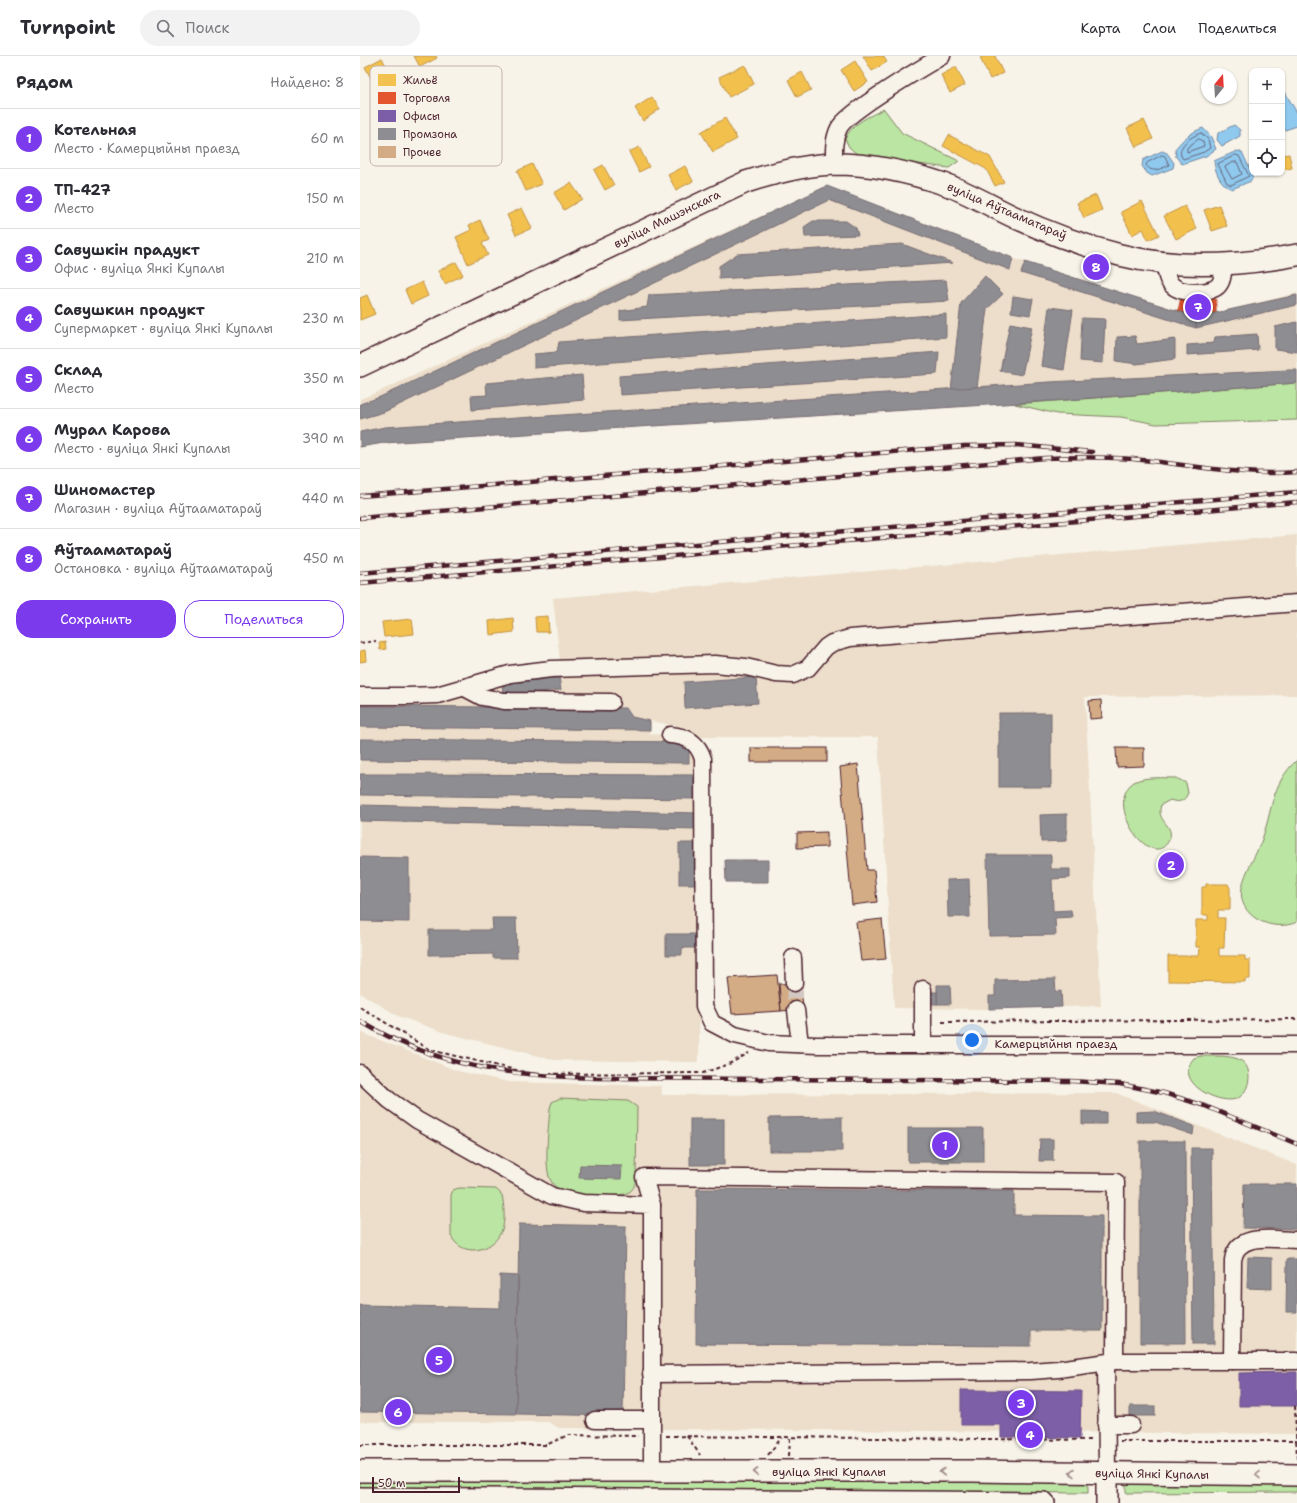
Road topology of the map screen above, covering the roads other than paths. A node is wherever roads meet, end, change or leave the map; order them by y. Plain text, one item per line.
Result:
1 (937, 57) edge
2 (834, 164) junction
3 (1297, 255) edge
4 (360, 366) edge
5 (1297, 603) edge
6 (465, 688) junction
7 (360, 696) edge
8 (611, 702) dead end
9 (670, 734) dead end
10 (792, 958) dead end
11 (794, 983) tunnel mouth
12 (923, 989) dead end
13 (796, 1010) tunnel mouth
14 (800, 1044) junction
15 (922, 1045) junction
16 (1297, 1045) edge
17 (360, 1073) edge
18 (652, 1205) junction
19 (1297, 1240) edge
20 (1232, 1361) junction
21 (1297, 1361) edge
22 (1110, 1362) junction
23 (651, 1374) junction
24 (595, 1420) dead end
25 (652, 1420) junction
26 (1106, 1425) junction
27 (1130, 1425) dead end
28 (360, 1471) edge
29 (652, 1472) junction
30 (1106, 1473) junction
31 (1297, 1475) edge
32 (360, 1498) edge
33 (674, 1501) edge
34 (1044, 1503) edge
35 (1107, 1503) edge

1 - 2 street
2 - 3 main road, вуліца Аўтааматараў
2 - 4 main road, вуліца Машэнскага
5 - 6 street
6 - 7 street
6 - 8 street
9 - 14 street, Камерцыйны праезд
10 - 11 street
12 - 15 street
13 - 14 street
14 - 15 street, Камерцыйны праезд
15 - 16 street, Камерцыйны праезд
17 - 18 street
18 - 22 street
18 - 23 street
19 - 20 street
20 - 21 street
20 - 22 street
22 - 23 street
22 - 26 street
23 - 25 street
24 - 25 street
25 - 29 street
26 - 27 street
26 - 30 street
28 - 29 main road, вуліца Янкі Купалы
30 -> 29 main road, вуліца Янкі Купалы
31 -> 30 main road, вуліца Янкі Купалы
30 - 35 main road
32 - 33 main road
33 - 34 main road

